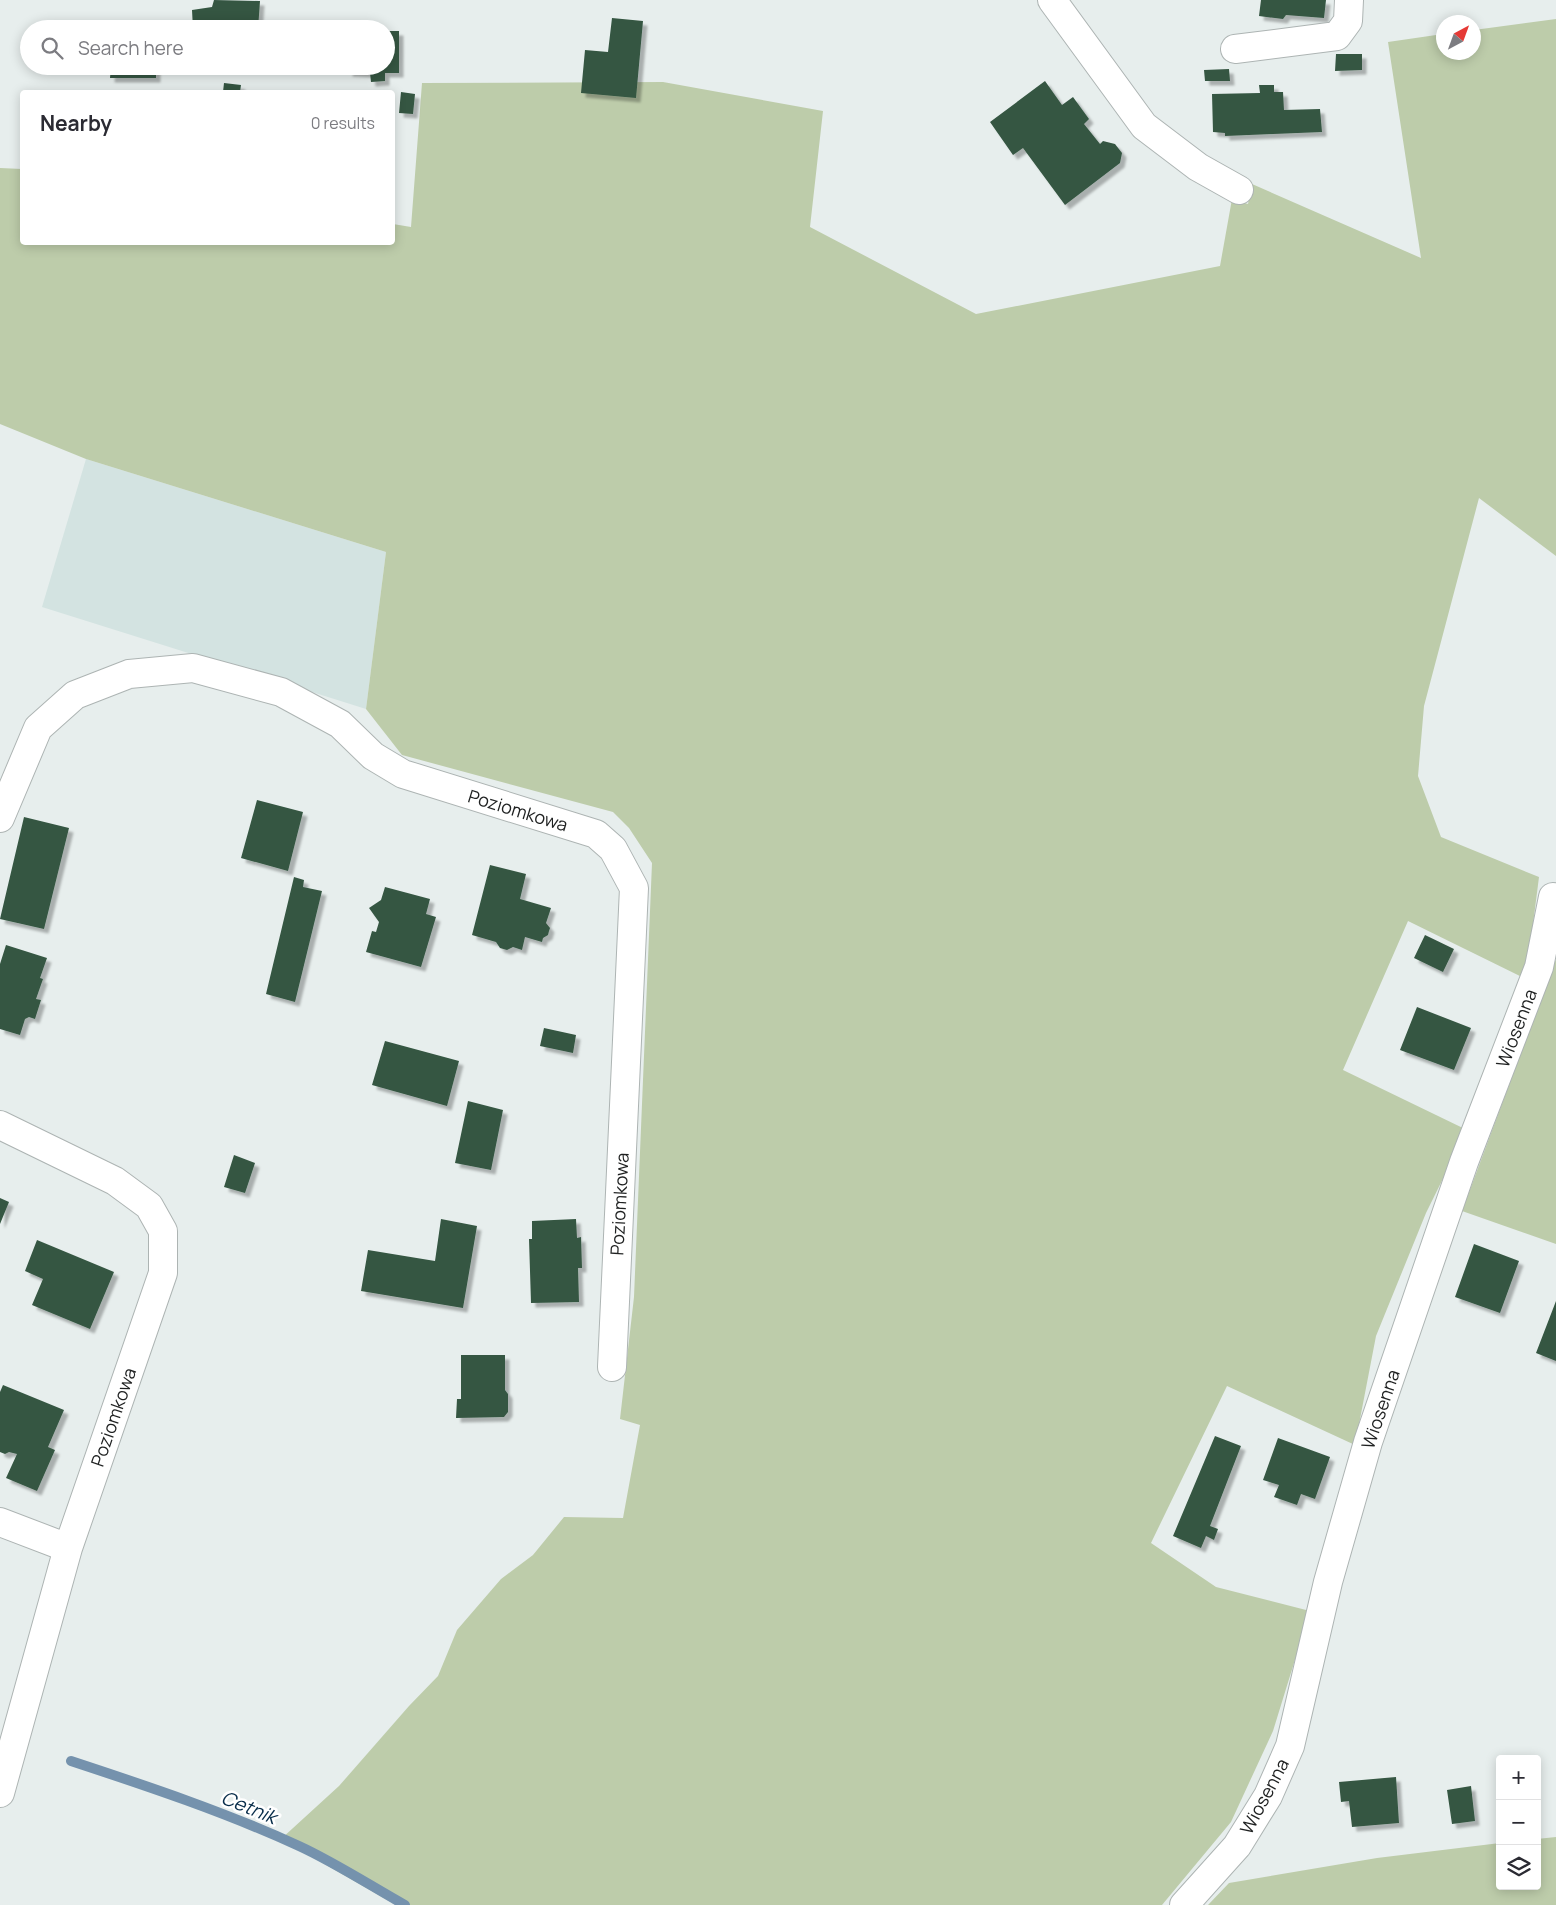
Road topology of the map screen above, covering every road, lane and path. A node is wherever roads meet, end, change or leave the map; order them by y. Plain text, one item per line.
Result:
1 (1052, 0) edge
2 (1349, 0) edge
3 (1235, 49) dead end
4 (1239, 190) dead end
5 (0, 818) edge
6 (1553, 897) dead end
7 (0, 1124) edge
8 (612, 1367) dead end
9 (0, 1522) edge
10 (68, 1548) junction
11 (0, 1793) edge
12 (1184, 1905) edge

1 - 4 street
2 - 3 street
5 - 8 street, Poziomkowa
6 - 12 street, Wiosenna
7 - 10 street, Poziomkowa
9 - 10 street
10 - 11 street, Poziomkowa

